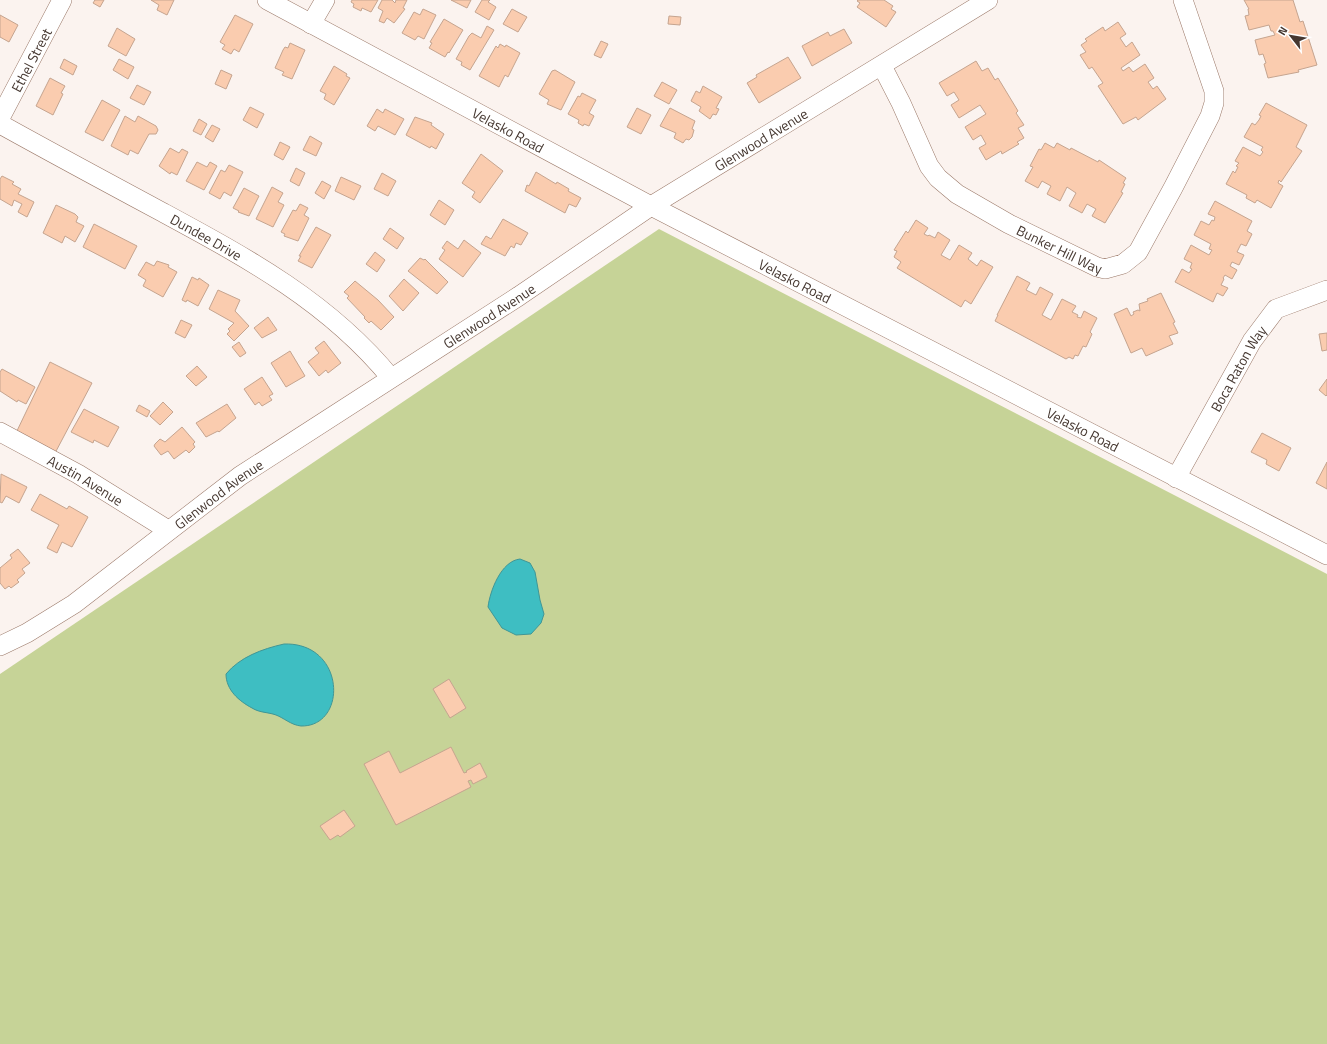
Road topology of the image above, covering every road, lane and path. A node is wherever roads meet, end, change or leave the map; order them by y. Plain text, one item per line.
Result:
1 (62, 0) edge
2 (267, 0) edge
3 (325, 0) edge
4 (988, 0) edge
5 (1183, 0) edge
6 (312, 24) junction
7 (882, 66) junction
8 (0, 118) edge
9 (0, 124) edge
10 (651, 206) junction
11 (1327, 290) edge
12 (391, 378) junction
13 (0, 432) edge
14 (1176, 478) junction
15 (168, 530) junction
16 (1327, 555) edge
17 (0, 646) edge

1 - 8 street, Ethel Street
2 - 6 street, Velasko Road
3 - 6 street
4 - 7 street, Glenwood Avenue
5 - 7 street, Bunker Hill Way
6 - 10 street, Velasko Road
7 - 10 street, Glenwood Avenue
9 - 12 street, Dundee Drive
10 - 12 street, Glenwood Avenue
10 - 14 street, Velasko Road
11 - 14 street, Boca Raton Way
12 - 15 street, Glenwood Avenue
13 - 15 street, Austin Avenue
14 - 16 street, Velasko Road
15 - 17 street, Glenwood Avenue

